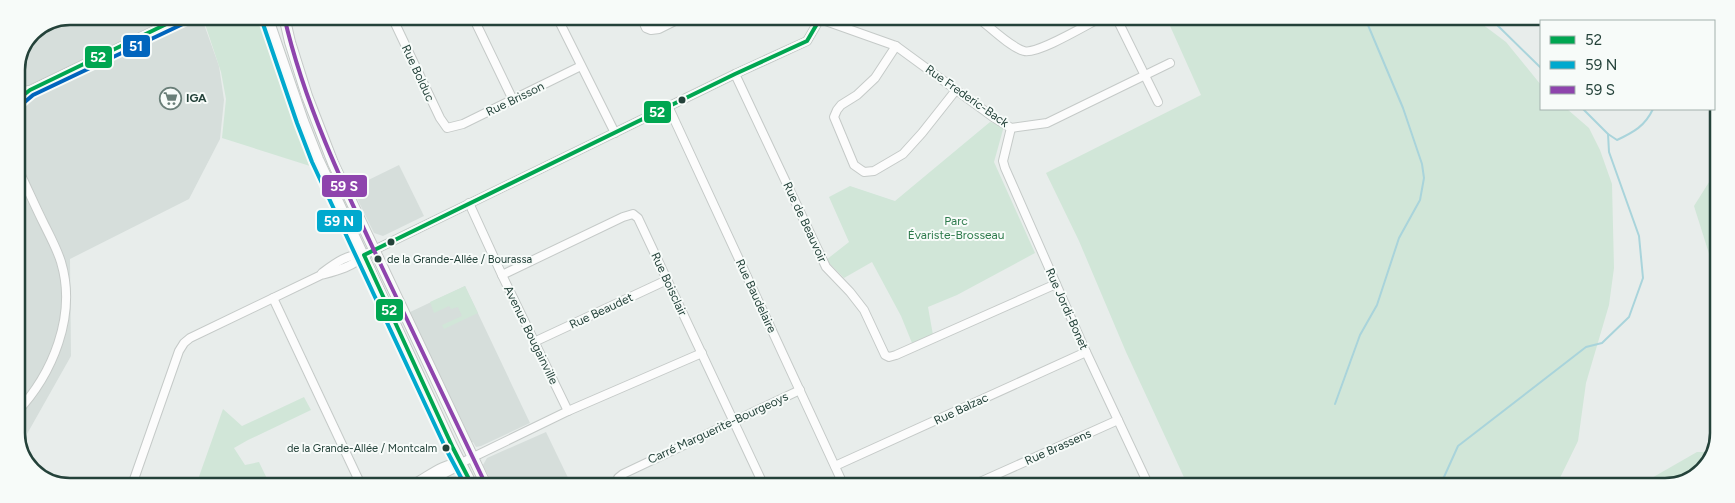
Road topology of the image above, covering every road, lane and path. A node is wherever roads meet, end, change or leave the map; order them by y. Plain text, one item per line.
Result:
1 (165, 25) edge
2 (270, 25) edge
3 (286, 25) edge
4 (396, 25) edge
5 (477, 25) edge
6 (561, 25) edge
7 (645, 25) edge
8 (667, 25) edge
9 (816, 25) edge
10 (839, 25) edge
11 (988, 25) edge
12 (1086, 25) edge
13 (1120, 25) edge
14 (896, 46) junction
15 (1170, 63) dead end
16 (581, 66) junction
17 (734, 74) junction
18 (1144, 76) junction
19 (30, 90) junction
20 (956, 90) junction
21 (25, 91) edge
22 (25, 94) edge
23 (513, 100) junction
24 (1158, 102) dead end
25 (668, 106) junction
26 (447, 128) joint
27 (1011, 128) junction
28 (615, 133) junction
29 (25, 184) edge
30 (469, 203) junction
31 (374, 250) junction
32 (364, 255) junction
33 (502, 275) junction
34 (667, 280) junction
35 (1056, 284) junction
36 (273, 298) junction
37 (534, 342) junction
38 (1086, 352) junction
39 (702, 353) junction
40 (800, 390) junction
41 (25, 402) edge
42 (568, 411) junction
43 (1118, 420) junction
44 (734, 421) junction
45 (472, 457) junction
46 (461, 463) junction
47 (835, 466) junction
48 (134, 478) edge
49 (358, 478) edge
50 (423, 478) edge
51 (468, 478) edge
52 (482, 478) edge
53 (618, 478) edge
54 (760, 478) edge
55 (840, 478) edge
56 (989, 478) edge
57 (1144, 478) edge

1 - 19 street
2 - 32 street
3 - 31 street
4 - 26 street, Rue Bolduc
5 - 23 street
6 - 16 street
7 - 8 street
9 - 17 street
10 - 14 street, Rue Frederic-Back
11 - 12 street
13 - 18 street
14 - 20 street, Rue Frederic-Back
14 - 20 street
15 - 18 street, Rue Frederic-Back
16 - 23 street, Rue Brisson
16 - 28 street
17 - 25 street
17 - 35 street, Rue de Beauvoir
18 - 24 street
18 - 27 street, Rue Frederic-Back
19 - 21 street
19 - 22 street
20 - 27 street, Rue Frederic-Back
23 - 26 street, Rue Brisson
25 - 28 street
25 - 40 street, Rue Baudelaire
27 - 35 street, Rue Jordi-Bonet
28 - 30 street
29 - 41 street
30 - 31 street
30 - 33 street, Avenue Bougainville
31 - 32 street
31 - 45 street
32 - 36 street
32 - 46 street
33 - 34 street, Rue Boisclair
33 - 37 street, Avenue Bougainville
34 - 37 street, Rue Beaudet
34 - 39 street, Rue Boisclair
35 - 38 street, Rue Jordi-Bonet
36 - 48 street
36 - 49 street
37 - 42 street, Avenue Bougainville
38 - 43 street, Rue Jordi-Bonet
38 - 47 street, Rue Balzac
39 - 42 street
39 - 44 street, Rue Boisclair
40 - 44 street, Carré Marguerite-Bourgeoys
40 - 47 street, Rue Baudelaire
42 - 45 street
43 - 56 street, Rue Brassens
43 - 57 street, Rue Jordi-Bonet
44 - 53 street, Carré Marguerite-Bourgeoys
44 - 54 street, Rue Boisclair
45 - 46 street
45 - 52 street
46 - 50 street
46 - 51 street
47 - 55 street, Rue Baudelaire

